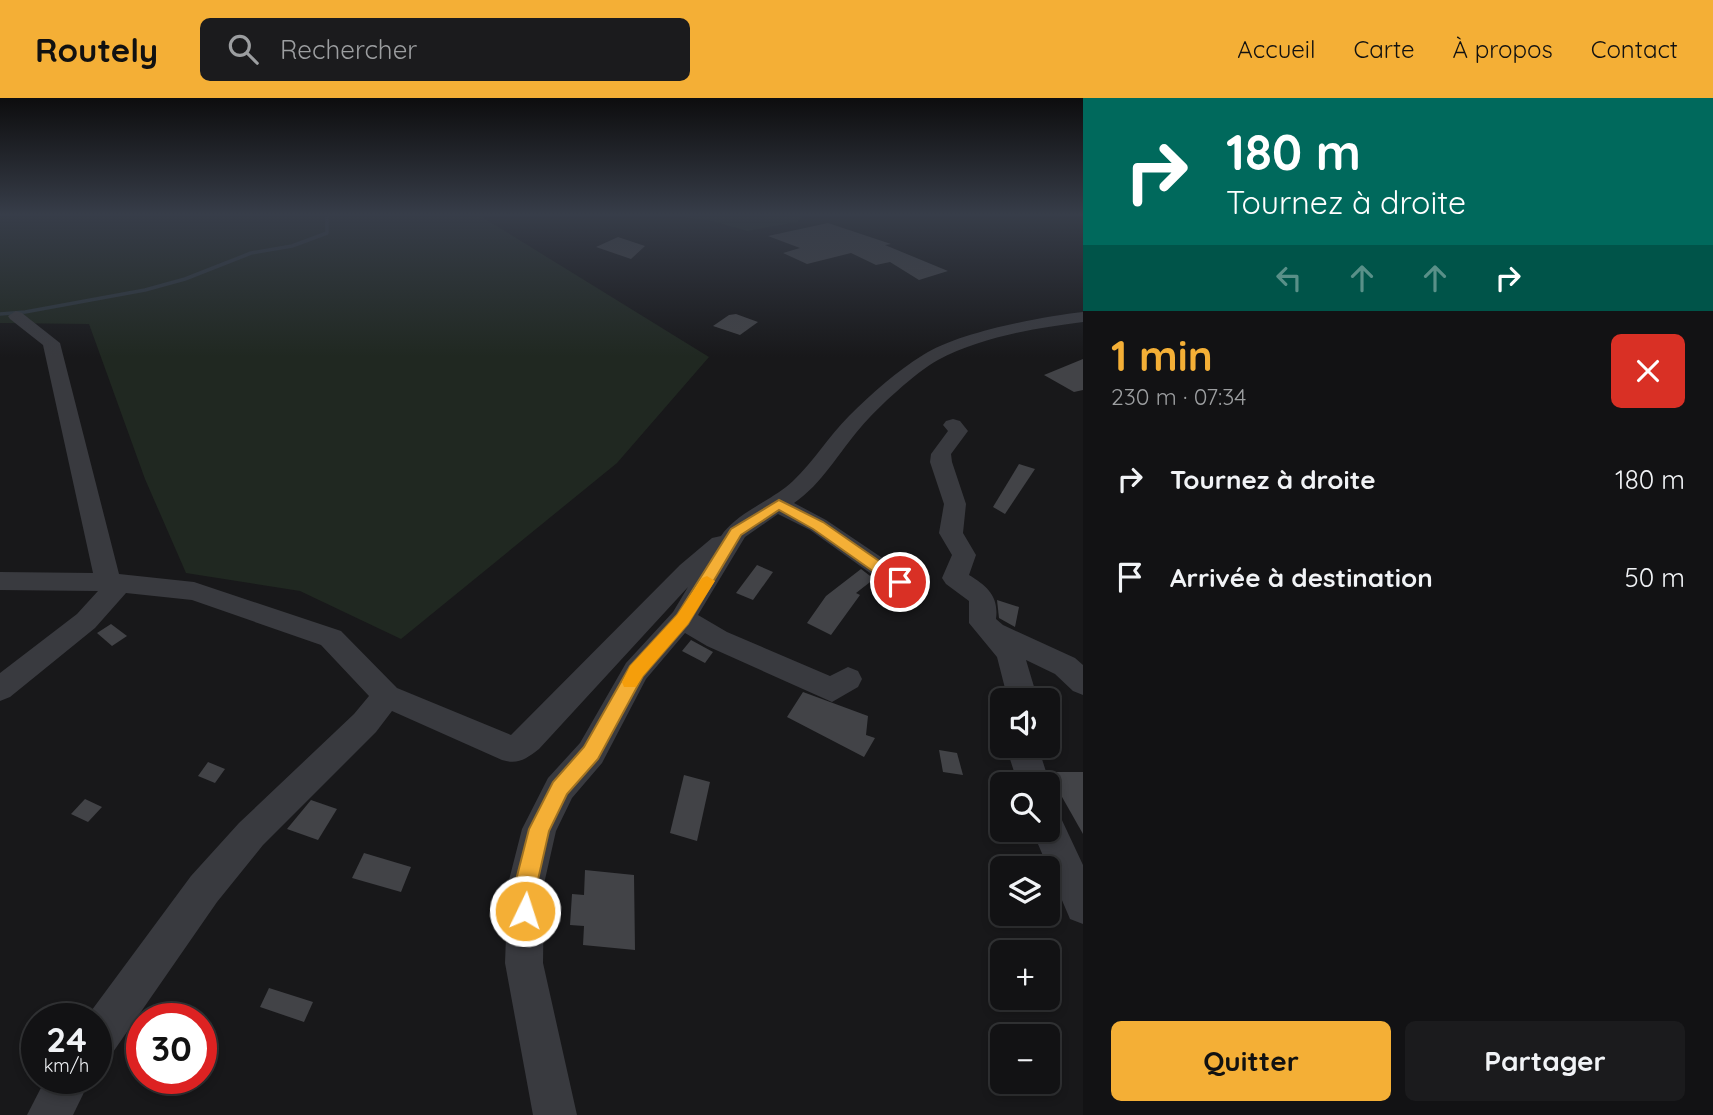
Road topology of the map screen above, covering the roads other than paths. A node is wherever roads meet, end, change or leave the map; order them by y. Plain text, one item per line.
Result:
1 (16, 316) dead end
2 (1083, 317) edge
3 (953, 425) dead end
4 (779, 505) junction
5 (736, 532) junction
6 (0, 581) edge
7 (900, 582) dead end
8 (114, 583) junction
9 (682, 619) junction
10 (998, 634) junction
11 (848, 679) dead end
12 (1083, 683) edge
13 (1020, 688) edge
14 (0, 690) edge
15 (387, 696) junction
16 (1054, 842) edge
17 (1083, 906) edge
18 (112, 1018) edge
19 (61, 1094) edge
20 (49, 1115) edge
21 (555, 1115) edge

1 - 8 street
2 - 4 street
3 - 10 street
4 - 5 street
4 - 7 street
5 - 9 street
5 - 15 street
6 - 8 street
8 - 14 street
8 - 15 street
9 - 11 street
9 - 21 street
10 - 12 street
10 - 13 street
15 - 18 street
16 - 17 street
19 - 20 street

